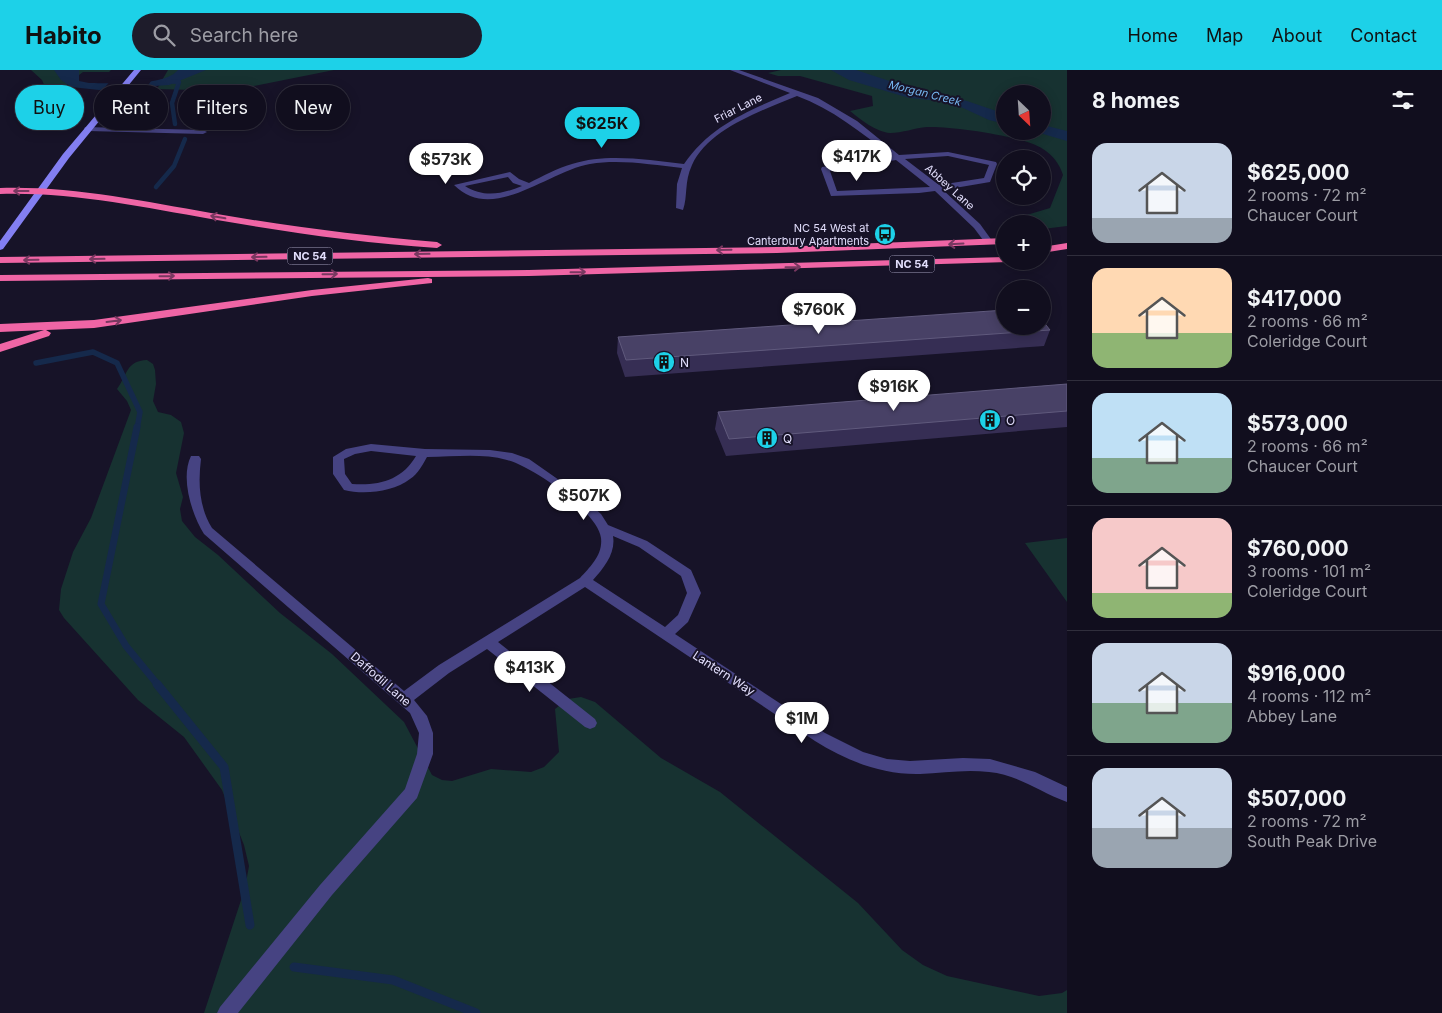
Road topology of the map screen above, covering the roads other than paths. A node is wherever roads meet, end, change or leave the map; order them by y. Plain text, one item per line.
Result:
1 (138, 70) edge
2 (734, 70) edge
3 (798, 93) junction
4 (88, 129) junction
5 (203, 132) dead end
6 (897, 157) junction
7 (685, 166) junction
8 (528, 185) junction
9 (937, 188) junction
10 (41, 191) junction
11 (0, 192) edge
12 (680, 208) dead end
13 (1067, 238) edge
14 (1051, 239) edge
15 (988, 242) junction
16 (996, 242) edge
17 (1067, 246) edge
18 (0, 247) edge
19 (1051, 249) edge
20 (558, 252) junction
21 (1067, 256) edge
22 (1051, 257) edge
23 (0, 260) edge
24 (996, 260) edge
25 (820, 267) junction
26 (529, 273) junction
27 (0, 278) edge
28 (66, 326) junction
29 (0, 328) edge
30 (0, 348) edge
31 (424, 453) junction
32 (194, 459) dead end
33 (605, 528) junction
34 (585, 581) junction
35 (665, 634) junction
36 (487, 641) junction
37 (404, 699) junction
38 (590, 723) dead end
39 (1067, 795) edge
40 (226, 1013) edge

1 - 4 main road
2 - 3 street, Abbey Lane
3 - 6 street, Abbey Lane
3 - 7 street, Friar Lane
4 - 5 street
4 - 10 main road
6 - 9 street, Abbey Lane
6 - 9 street
6 - 9 street
7 - 8 street
7 - 12 street, Friar Lane
8 - 8 street
9 - 15 street, Abbey Lane
10 -> 11 highway
10 - 18 main road
20 -> 10 highway
13 - 14 highway
15 - 16 highway, NC 54
15 -> 20 highway, NC 54
15 - 25 highway
17 - 19 highway
20 -> 23 highway, NC 54
21 - 22 highway
24 - 25 highway, NC 54
26 -> 25 highway, NC 54
27 -> 26 highway, NC 54
28 -> 26 highway
28 - 29 highway
28 - 30 highway
31 - 31 street
31 - 33 street
32 - 37 street, Daffodil Lane
33 - 34 street
33 - 35 street
34 - 35 street, Lantern Way
34 - 36 street
35 - 39 street, Lantern Way
36 - 37 street
36 - 38 street
37 - 40 street, Daffodil Lane

